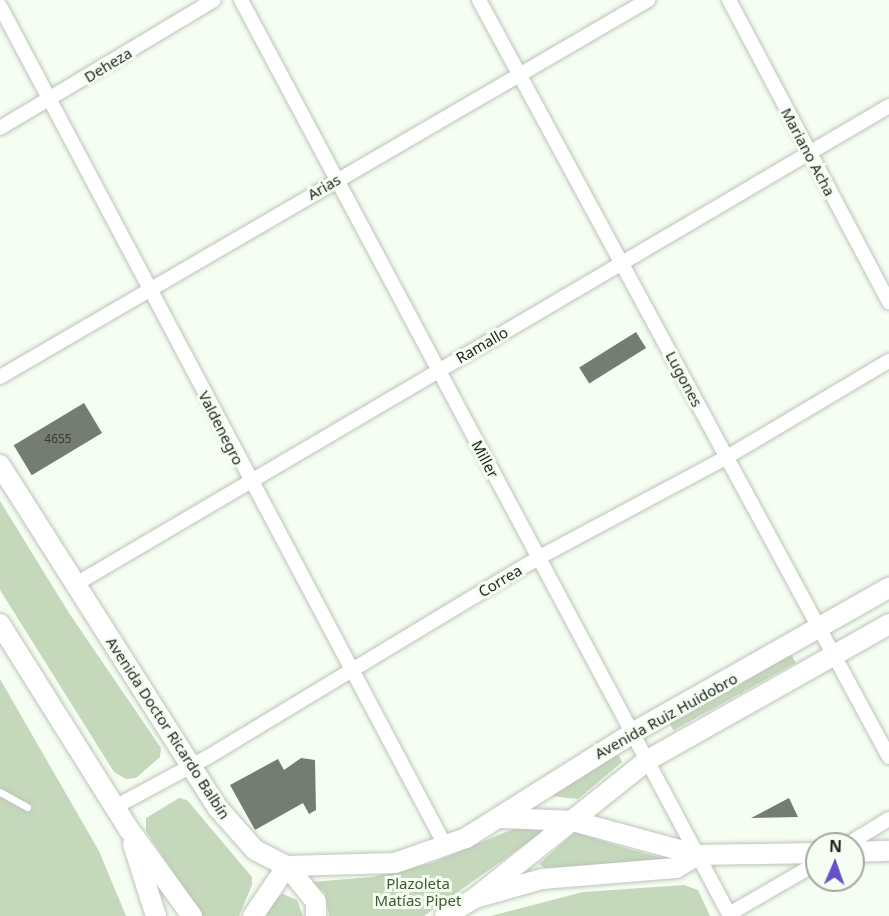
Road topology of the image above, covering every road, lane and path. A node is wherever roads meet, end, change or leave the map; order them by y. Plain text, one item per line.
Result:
1 (214, 0) edge
2 (241, 0) edge
3 (479, 0) edge
4 (648, 0) edge
5 (729, 0) edge
6 (0, 6) edge
7 (520, 75) junction
8 (50, 100) junction
9 (889, 106) edge
10 (0, 128) edge
11 (807, 153) junction
12 (335, 180) junction
13 (622, 263) junction
14 (150, 290) junction
15 (889, 302) edge
16 (889, 361) edge
17 (437, 371) junction
18 (0, 377) edge
19 (727, 457) junction
20 (0, 465) edge
21 (250, 484) junction
22 (538, 558) junction
23 (76, 584) junction
24 (889, 588) edge
25 (0, 624) edge
26 (889, 624) edge
27 (822, 629) junction
28 (835, 656) junction
29 (351, 670) junction
30 (634, 732) junction
31 (889, 757) edge
32 (648, 760) junction
33 (191, 767) junction
34 (0, 792) edge
35 (27, 807) dead end
36 (115, 807) junction
37 (502, 818) junction
38 (889, 819) edge
39 (573, 821) junction
40 (128, 828) junction
41 (865, 834) edge
42 (446, 847) junction
43 (889, 851) edge
44 (805, 852) edge
45 (865, 852) edge
46 (698, 855) junction
47 (287, 866) junction
48 (805, 870) edge
49 (476, 898) junction
50 (730, 915) edge
51 (156, 916) edge
52 (192, 916) edge
53 (253, 916) edge
54 (316, 916) edge
55 (445, 916) edge

1 - 8 street, Deheza
2 - 12 street, Miller
3 - 7 street, Lugones
4 - 7 street, Arias
5 - 11 street, Mariano Acha
6 - 8 street, Valdenegro
7 - 12 street, Arias
7 - 13 street, Lugones
8 - 10 street, Deheza
8 - 14 street, Valdenegro
9 - 11 street, Ramallo
11 - 13 street, Ramallo
11 - 15 street, Mariano Acha
12 - 14 street, Arias
12 - 17 street, Miller
13 - 17 street, Ramallo
13 - 19 street, Lugones
14 - 18 street, Arias
14 - 21 street, Valdenegro
16 - 19 street, Correa
17 - 21 street, Ramallo
17 - 22 street, Miller
19 - 22 street, Correa
19 - 27 street, Lugones
20 - 23 main road, Avenida Doctor Ricardo Balbín
21 - 23 street, Ramallo
21 - 29 street, Valdenegro
22 - 29 street, Correa
22 - 30 street, Miller
23 - 33 main road, Avenida Doctor Ricardo Balbín
24 - 27 main road, Avenida Ruiz Huidobro
25 - 36 main road
26 - 28 main road, Avenida Ruiz Huidobro
27 - 28 street, Lugones
27 - 30 main road, Avenida Ruiz Huidobro
28 - 31 street, Lugones
28 - 32 main road, Avenida Ruiz Huidobro
29 - 33 street, Correa
29 - 42 street, Valdenegro
30 - 32 street, Miller
30 - 37 main road, Avenida Ruiz Huidobro
32 - 39 main road, Avenida Ruiz Huidobro
32 - 46 street, Miller
33 - 36 street, Correa
33 - 47 main road, Avenida Doctor Ricardo Balbín
34 - 35 lane
36 - 40 main road
37 - 39 main road
37 - 42 main road, Avenida Ruiz Huidobro
38 - 41 street
39 - 46 main road
39 - 49 main road, Avenida Ruiz Huidobro
40 - 51 main road
40 - 52 main road
42 - 47 main road, Avenida Doctor Ricardo Balbín
43 - 45 main road
44 - 46 main road
46 - 49 main road
46 - 50 street, Miller
47 - 53 main road
47 - 54 main road
48 - 50 street
49 - 55 main road

